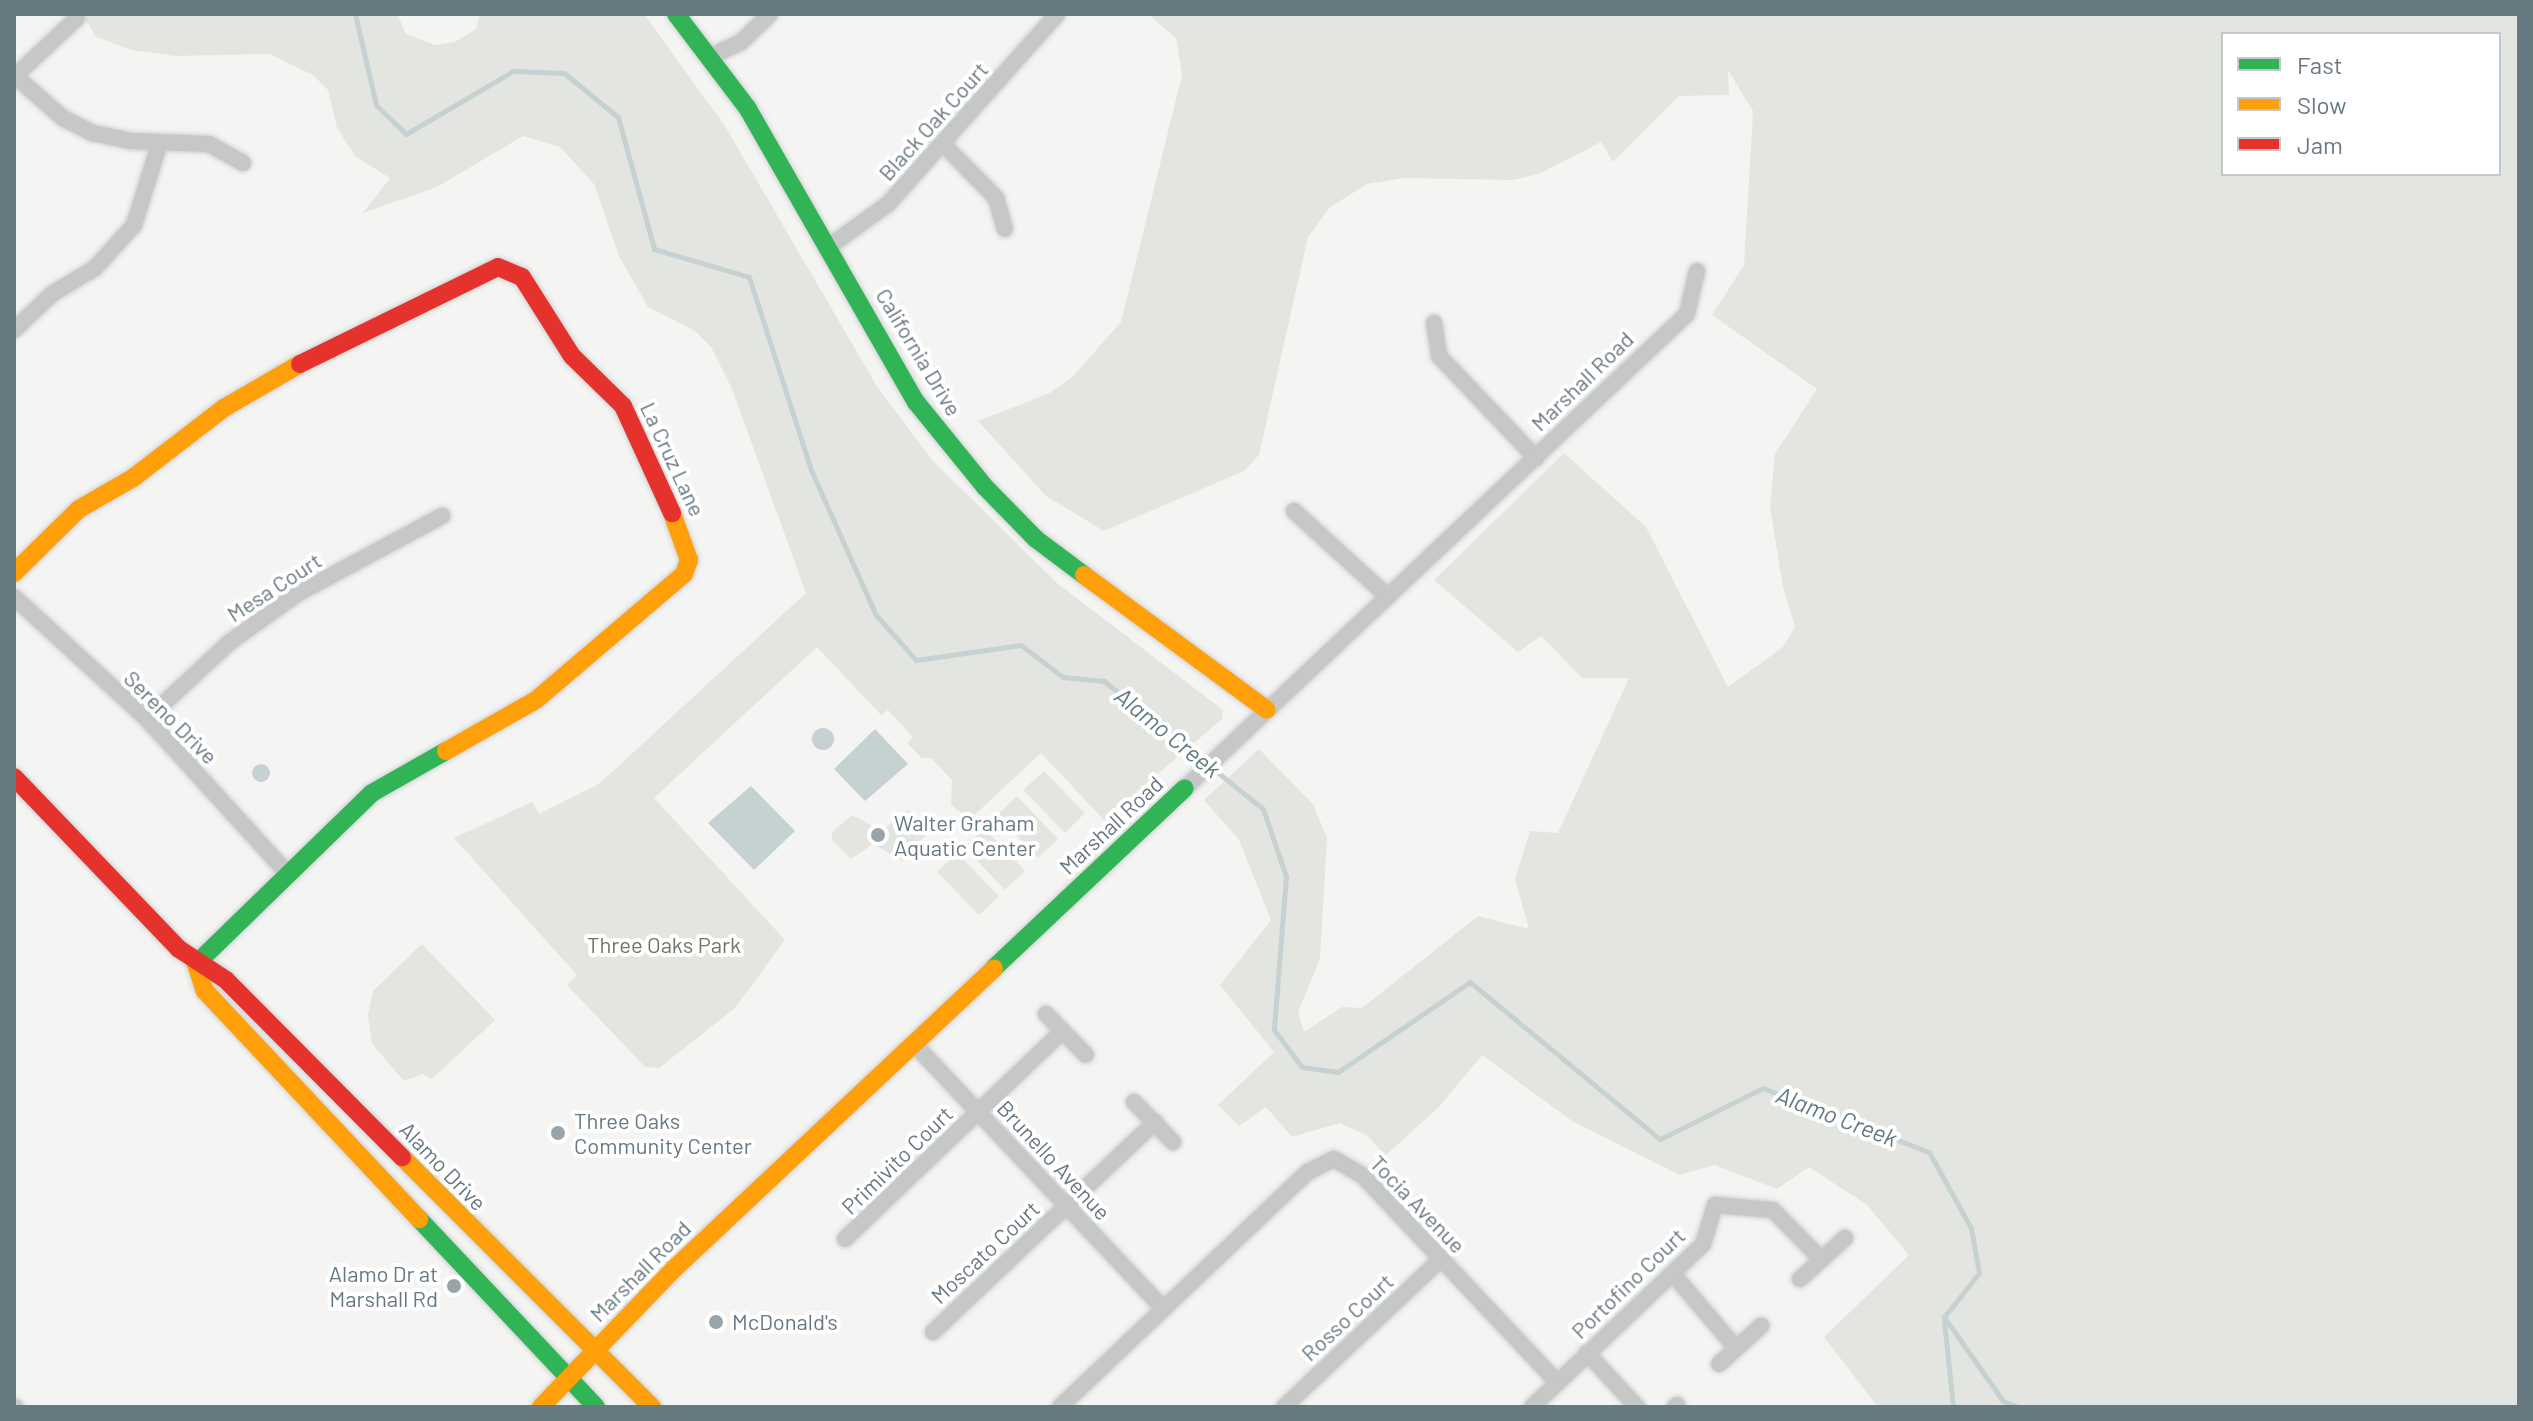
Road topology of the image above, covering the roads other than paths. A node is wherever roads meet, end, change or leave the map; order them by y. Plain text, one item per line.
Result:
1 (676, 14) edge
2 (770, 14) edge
3 (1057, 14) edge
4 (77, 18) dead end
5 (709, 57) junction
6 (14, 76) edge
7 (160, 142) junction
8 (943, 144) junction
9 (243, 163) dead end
10 (1005, 229) dead end
11 (831, 245) junction
12 (1697, 271) dead end
13 (1434, 323) dead end
14 (14, 330) edge
15 (1536, 458) junction
16 (1294, 511) dead end
17 (442, 516) dead end
18 (14, 573) edge
19 (1387, 596) junction
20 (14, 597) edge
21 (1267, 710) junction
22 (147, 719) junction
23 (14, 777) edge
24 (1185, 788) joint
25 (289, 875) junction
26 (196, 964) junction
27 (1046, 1014) dead end
28 (1063, 1031) junction
29 (914, 1044) junction
30 (1086, 1055) dead end
31 (1134, 1102) dead end
32 (979, 1112) junction
33 (1155, 1122) junction
34 (1173, 1142) dead end
35 (1067, 1205) junction
36 (1845, 1238) dead end
37 (845, 1239) dead end
38 (1821, 1259) junction
39 (1440, 1260) junction
40 (1673, 1274) junction
41 (1800, 1279) dead end
42 (1162, 1307) junction
43 (1761, 1326) dead end
44 (933, 1332) dead end
45 (1736, 1348) junction
46 (595, 1351) junction
47 (1587, 1353) junction
48 (1719, 1364) dead end
49 (568, 1379) junction
50 (1557, 1382) junction
51 (541, 1407) edge
52 (596, 1407) edge
53 (652, 1407) edge
54 (1060, 1407) edge
55 (1284, 1407) edge
56 (1532, 1407) edge
57 (1637, 1407) edge

1 - 5 street, California Drive
2 - 5 street
3 - 8 street, Black Oak Court
4 - 6 street
5 - 11 street, California Drive
6 - 7 street
7 - 9 street
7 - 14 street
8 - 10 street
8 - 11 street, Black Oak Court
11 - 21 street, California Drive
12 - 15 street, Marshall Road
13 - 15 street
15 - 19 street, Marshall Road
16 - 19 street
17 - 22 street, Mesa Court
18 - 25 street, La Cruz Lane
19 - 21 street, Marshall Road
20 - 22 street, Sereno Drive
21 - 24 street, Marshall Road
22 - 25 street, Sereno Drive
23 - 26 street, Alamo Drive
24 - 29 street, Marshall Road
25 - 26 street, La Cruz Lane
26 - 46 street, Alamo Drive
26 - 49 street, Alamo Drive
27 - 28 street
28 - 30 street
28 - 32 street, Primivito Court
29 - 32 street, Brunello Avenue
29 - 46 street, Marshall Road
31 - 33 street
32 - 35 street, Brunello Avenue
32 - 37 street, Primivito Court
33 - 34 street
33 - 35 street, Moscato Court
35 - 42 street, Brunello Avenue
35 - 44 street, Moscato Court
36 - 38 street
38 - 40 street, Portofino Court
38 - 41 street
39 - 42 street, Tocia Avenue
39 - 50 street, Tocia Avenue
39 - 55 street, Rosso Court
40 - 45 street
40 - 47 street, Portofino Court
42 - 54 street
43 - 45 street
45 - 48 street
46 - 49 street, Marshall Road
46 - 53 street, Alamo Drive
47 - 50 street, Portofino Court
47 - 57 street
49 - 51 street, Marshall Road
49 - 52 street, Alamo Drive
50 - 56 street, Portofino Court

